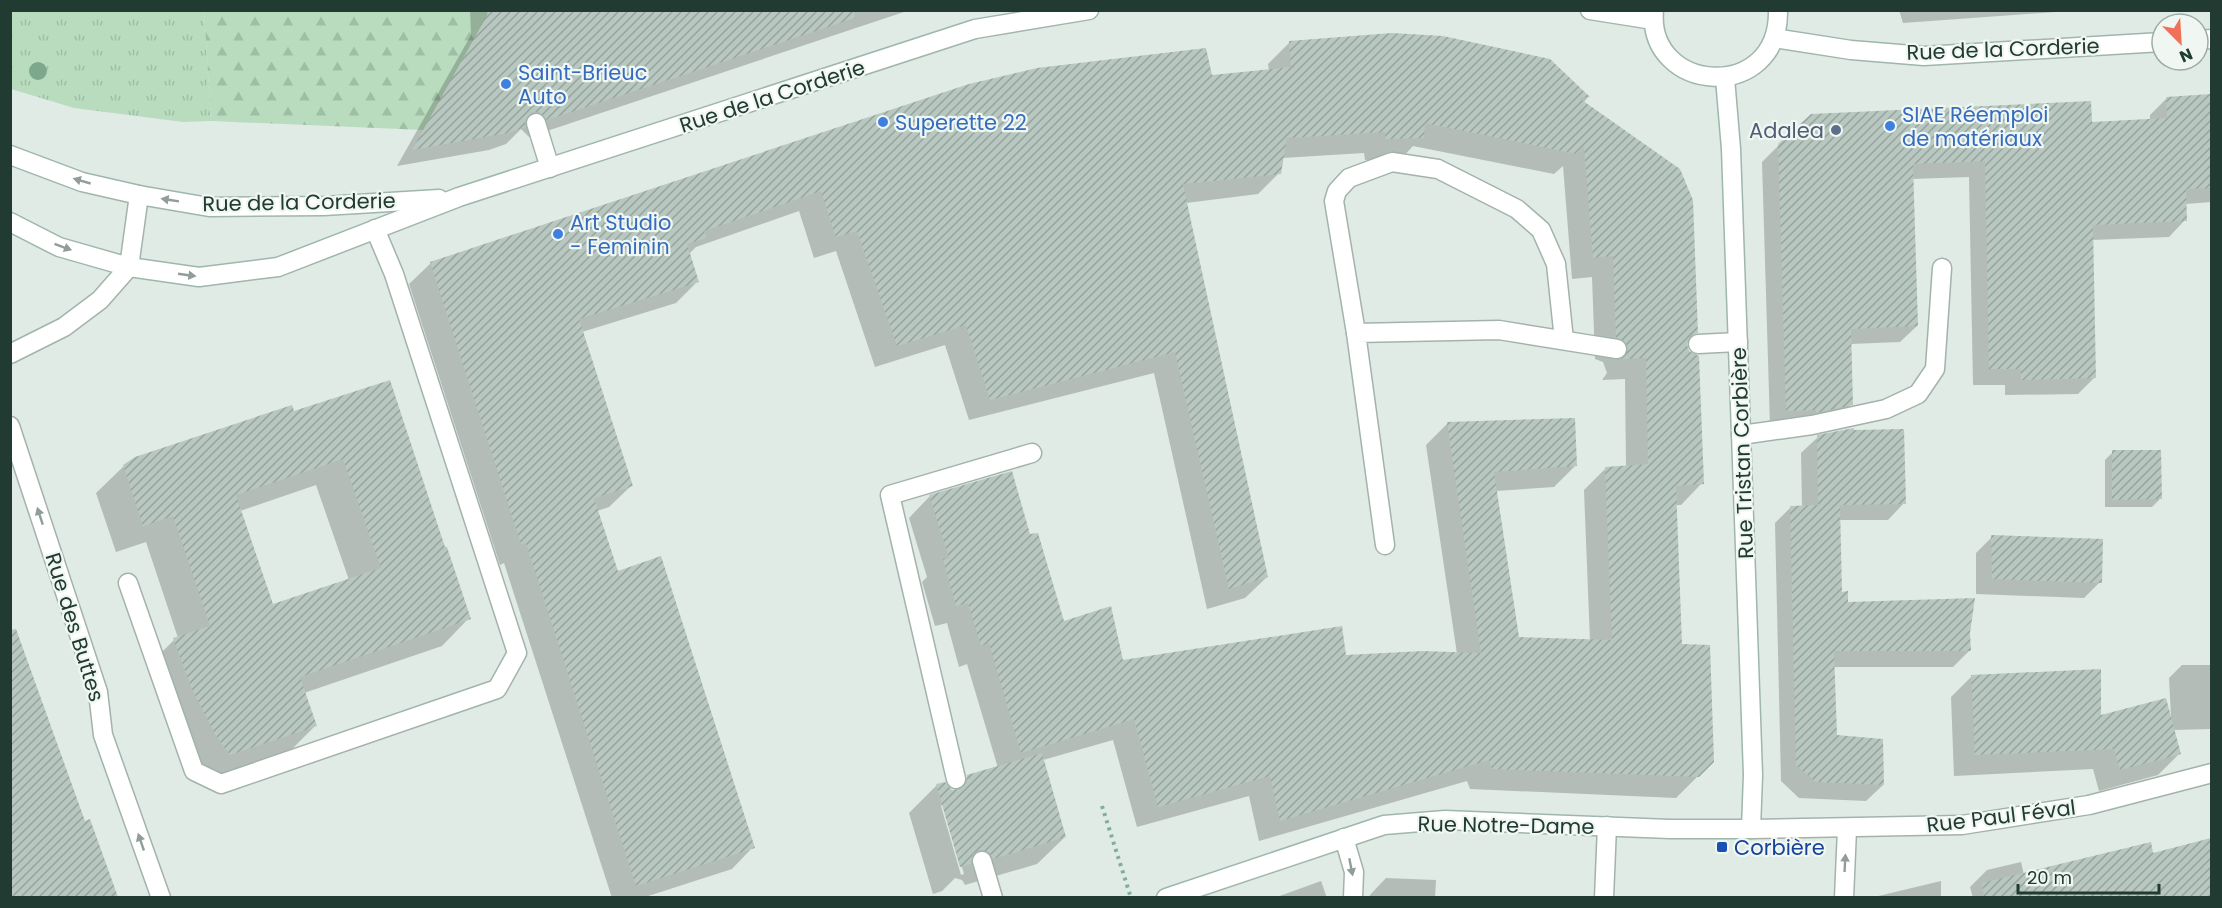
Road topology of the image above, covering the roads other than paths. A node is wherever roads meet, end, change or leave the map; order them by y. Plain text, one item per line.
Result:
1 (1089, 10) edge
2 (1590, 10) edge
3 (1778, 10) edge
4 (1653, 15) edge
5 (1016, 16) edge
6 (1774, 38) junction
7 (2150, 43) edge
8 (1725, 78) junction
9 (536, 123) dead end
10 (10, 156) edge
11 (550, 168) junction
12 (139, 195) junction
13 (459, 197) junction
14 (10, 222) edge
15 (375, 229) junction
16 (129, 267) junction
17 (1942, 268) dead end
18 (1356, 333) junction
19 (1564, 340) junction
20 (1738, 342) junction
21 (1698, 344) dead end
22 (1617, 349) dead end
23 (10, 354) edge
24 (10, 426) edge
25 (1741, 435) junction
26 (1032, 453) dead end
27 (1385, 545) dead end
28 (128, 583) dead end
29 (2211, 774) edge
30 (956, 778) dead end
31 (1607, 826) junction
32 (1750, 829) junction
33 (1847, 829) junction
34 (1344, 838) junction
35 (982, 861) dead end
36 (161, 897) edge
37 (993, 897) edge
38 (1166, 897) edge
39 (1353, 897) edge
40 (1604, 897) edge
41 (1844, 897) edge

1 - 5 street, Rue de la Corderie
2 - 4 street
3 - 6 street
4 - 8 street
5 - 11 street, Rue de la Corderie
6 - 7 street, Rue de la Corderie
6 - 8 street
8 - 20 street, Rue Tristan Corbière
9 - 11 street
12 -> 10 street, Rue de la Corderie
11 - 13 street, Rue de la Corderie
13 -> 12 street, Rue de la Corderie
12 - 16 street
13 - 15 street, Rue de la Corderie
14 -> 16 street, Rue de la Corderie
16 -> 15 street, Rue de la Corderie
15 - 28 street
16 - 23 street
17 - 25 street
18 - 19 street
18 - 19 street
18 - 27 street
19 - 22 street
20 - 21 street
20 - 25 street, Rue Tristan Corbière
36 -> 24 street, Rue des Buttes
25 - 32 street, Rue Tristan Corbière
26 - 30 street
29 - 33 street, Rue Paul Féval
31 - 32 street, Rue Notre-Dame
31 - 34 street, Rue Notre-Dame
31 - 40 street
32 - 33 street, Rue Paul Féval
41 -> 33 street
34 - 38 street, Rue Notre-Dame
34 -> 39 street
35 - 37 street

